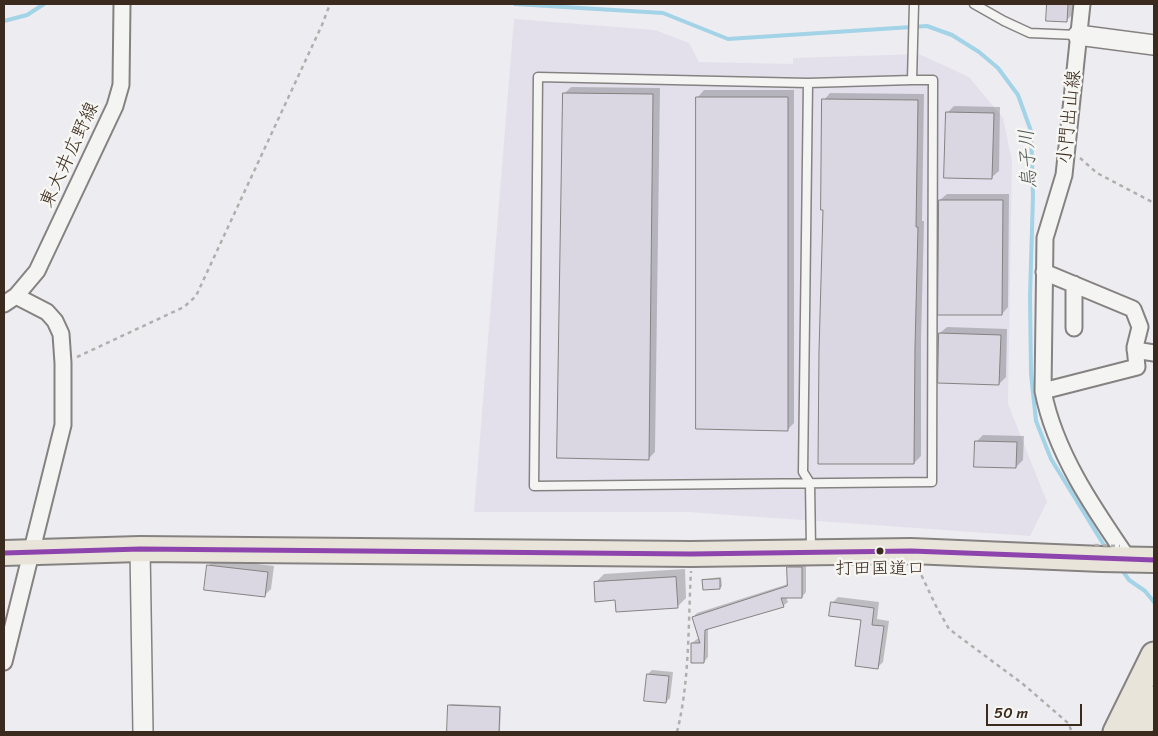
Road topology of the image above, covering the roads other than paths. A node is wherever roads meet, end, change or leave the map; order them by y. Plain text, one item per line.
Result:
1 (122, 4) edge
2 (914, 4) edge
3 (974, 4) edge
4 (1082, 4) edge
5 (1078, 35) junction
6 (1154, 45) edge
7 (912, 80) junction
8 (808, 83) junction
9 (1044, 272) junction
10 (1074, 284) junction
11 (10, 300) edge
12 (1074, 328) dead end
13 (1135, 350) junction
14 (1154, 354) edge
15 (1043, 391) junction
16 (810, 483) junction
17 (140, 549) junction
18 (31, 551) junction
19 (4, 552) edge
20 (811, 552) junction
21 (1112, 553) junction
22 (1154, 560) edge
23 (1154, 655) edge
24 (4, 662) edge
25 (1154, 699) edge
26 (143, 732) edge
27 (1116, 732) edge
28 (1138, 732) edge

1 - 11 street, 東大井広野線
2 - 7 lane
3 - 5 lane
4 - 5 street, 小門出山線
5 - 6 street
5 - 9 street, 小門出山線
7 - 8 lane
7 - 16 lane
8 - 16 lane
8 - 16 lane
9 - 10 street
9 - 15 street, 小門出山線
10 - 12 street
10 - 13 street
11 - 18 street
13 - 14 street
13 - 15 street
15 - 21 street, 小門出山線
16 - 20 lane
17 - 18 main road
17 - 20 main road
17 - 26 street
18 - 19 main road
18 - 24 street
20 - 21 main road
21 - 22 main road
23 - 27 highway
25 - 28 highway

